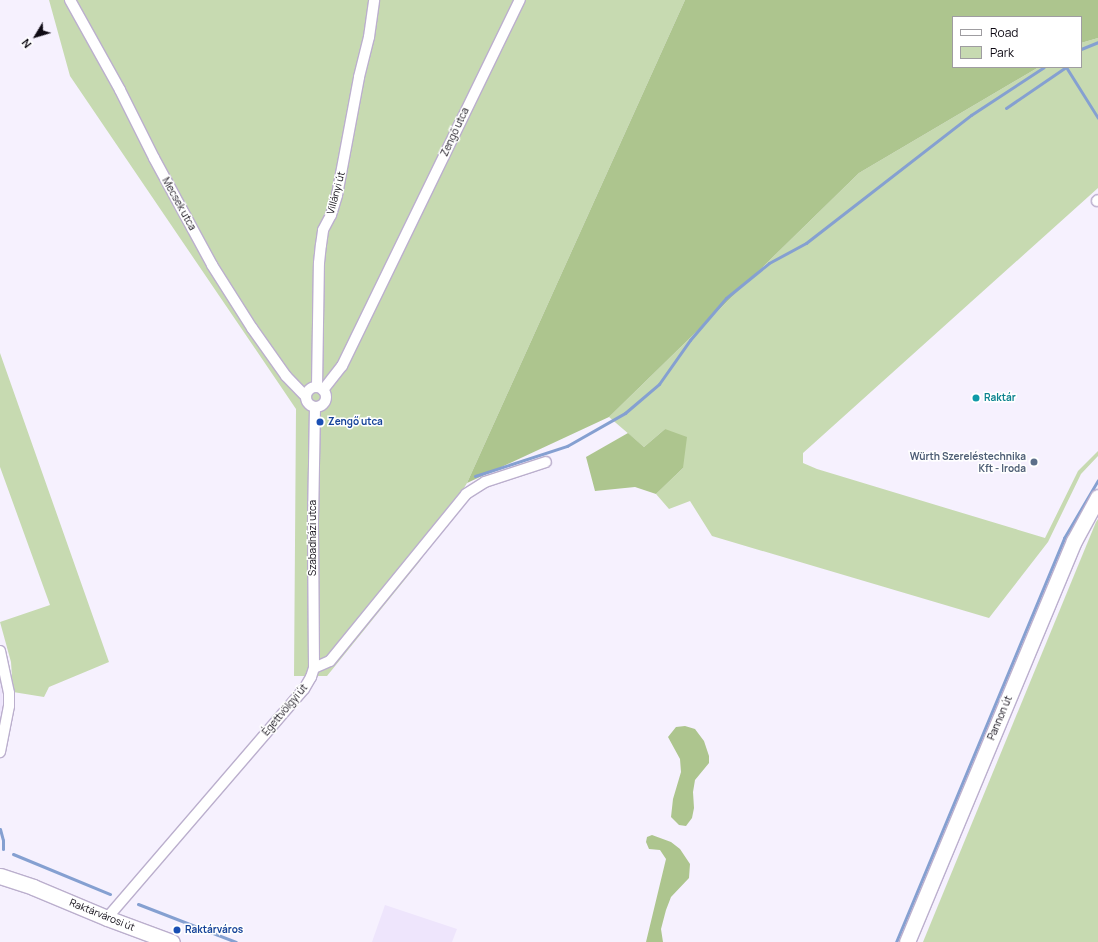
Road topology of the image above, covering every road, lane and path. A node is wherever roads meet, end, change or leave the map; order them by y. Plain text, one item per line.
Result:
1 (70, 0) edge
2 (374, 0) edge
3 (520, 0) edge
4 (320, 389) junction
5 (306, 397) junction
6 (315, 407) junction
7 (546, 462) dead end
8 (1098, 497) edge
9 (0, 651) edge
10 (314, 668) junction
11 (0, 752) edge
12 (0, 864) edge
13 (0, 876) edge
14 (33, 887) junction
15 (107, 918) junction
16 (172, 942) edge
17 (907, 942) edge

1 - 5 street, Mecsek utca
2 - 4 street, Villányi út
3 - 4 street, Zengő utca
4 - 5 street
4 - 6 street
5 - 6 street
6 - 10 street, Szabadházi utca
7 - 10 street
8 - 17 main road, Pannon út
9 - 11 street
10 - 15 street, Égettvölgyi út
12 - 14 main road, Raktárvárosi út
13 - 14 main road, Raktárvárosi út
14 - 15 main road, Raktárvárosi út
15 - 16 main road, Raktárvárosi út

